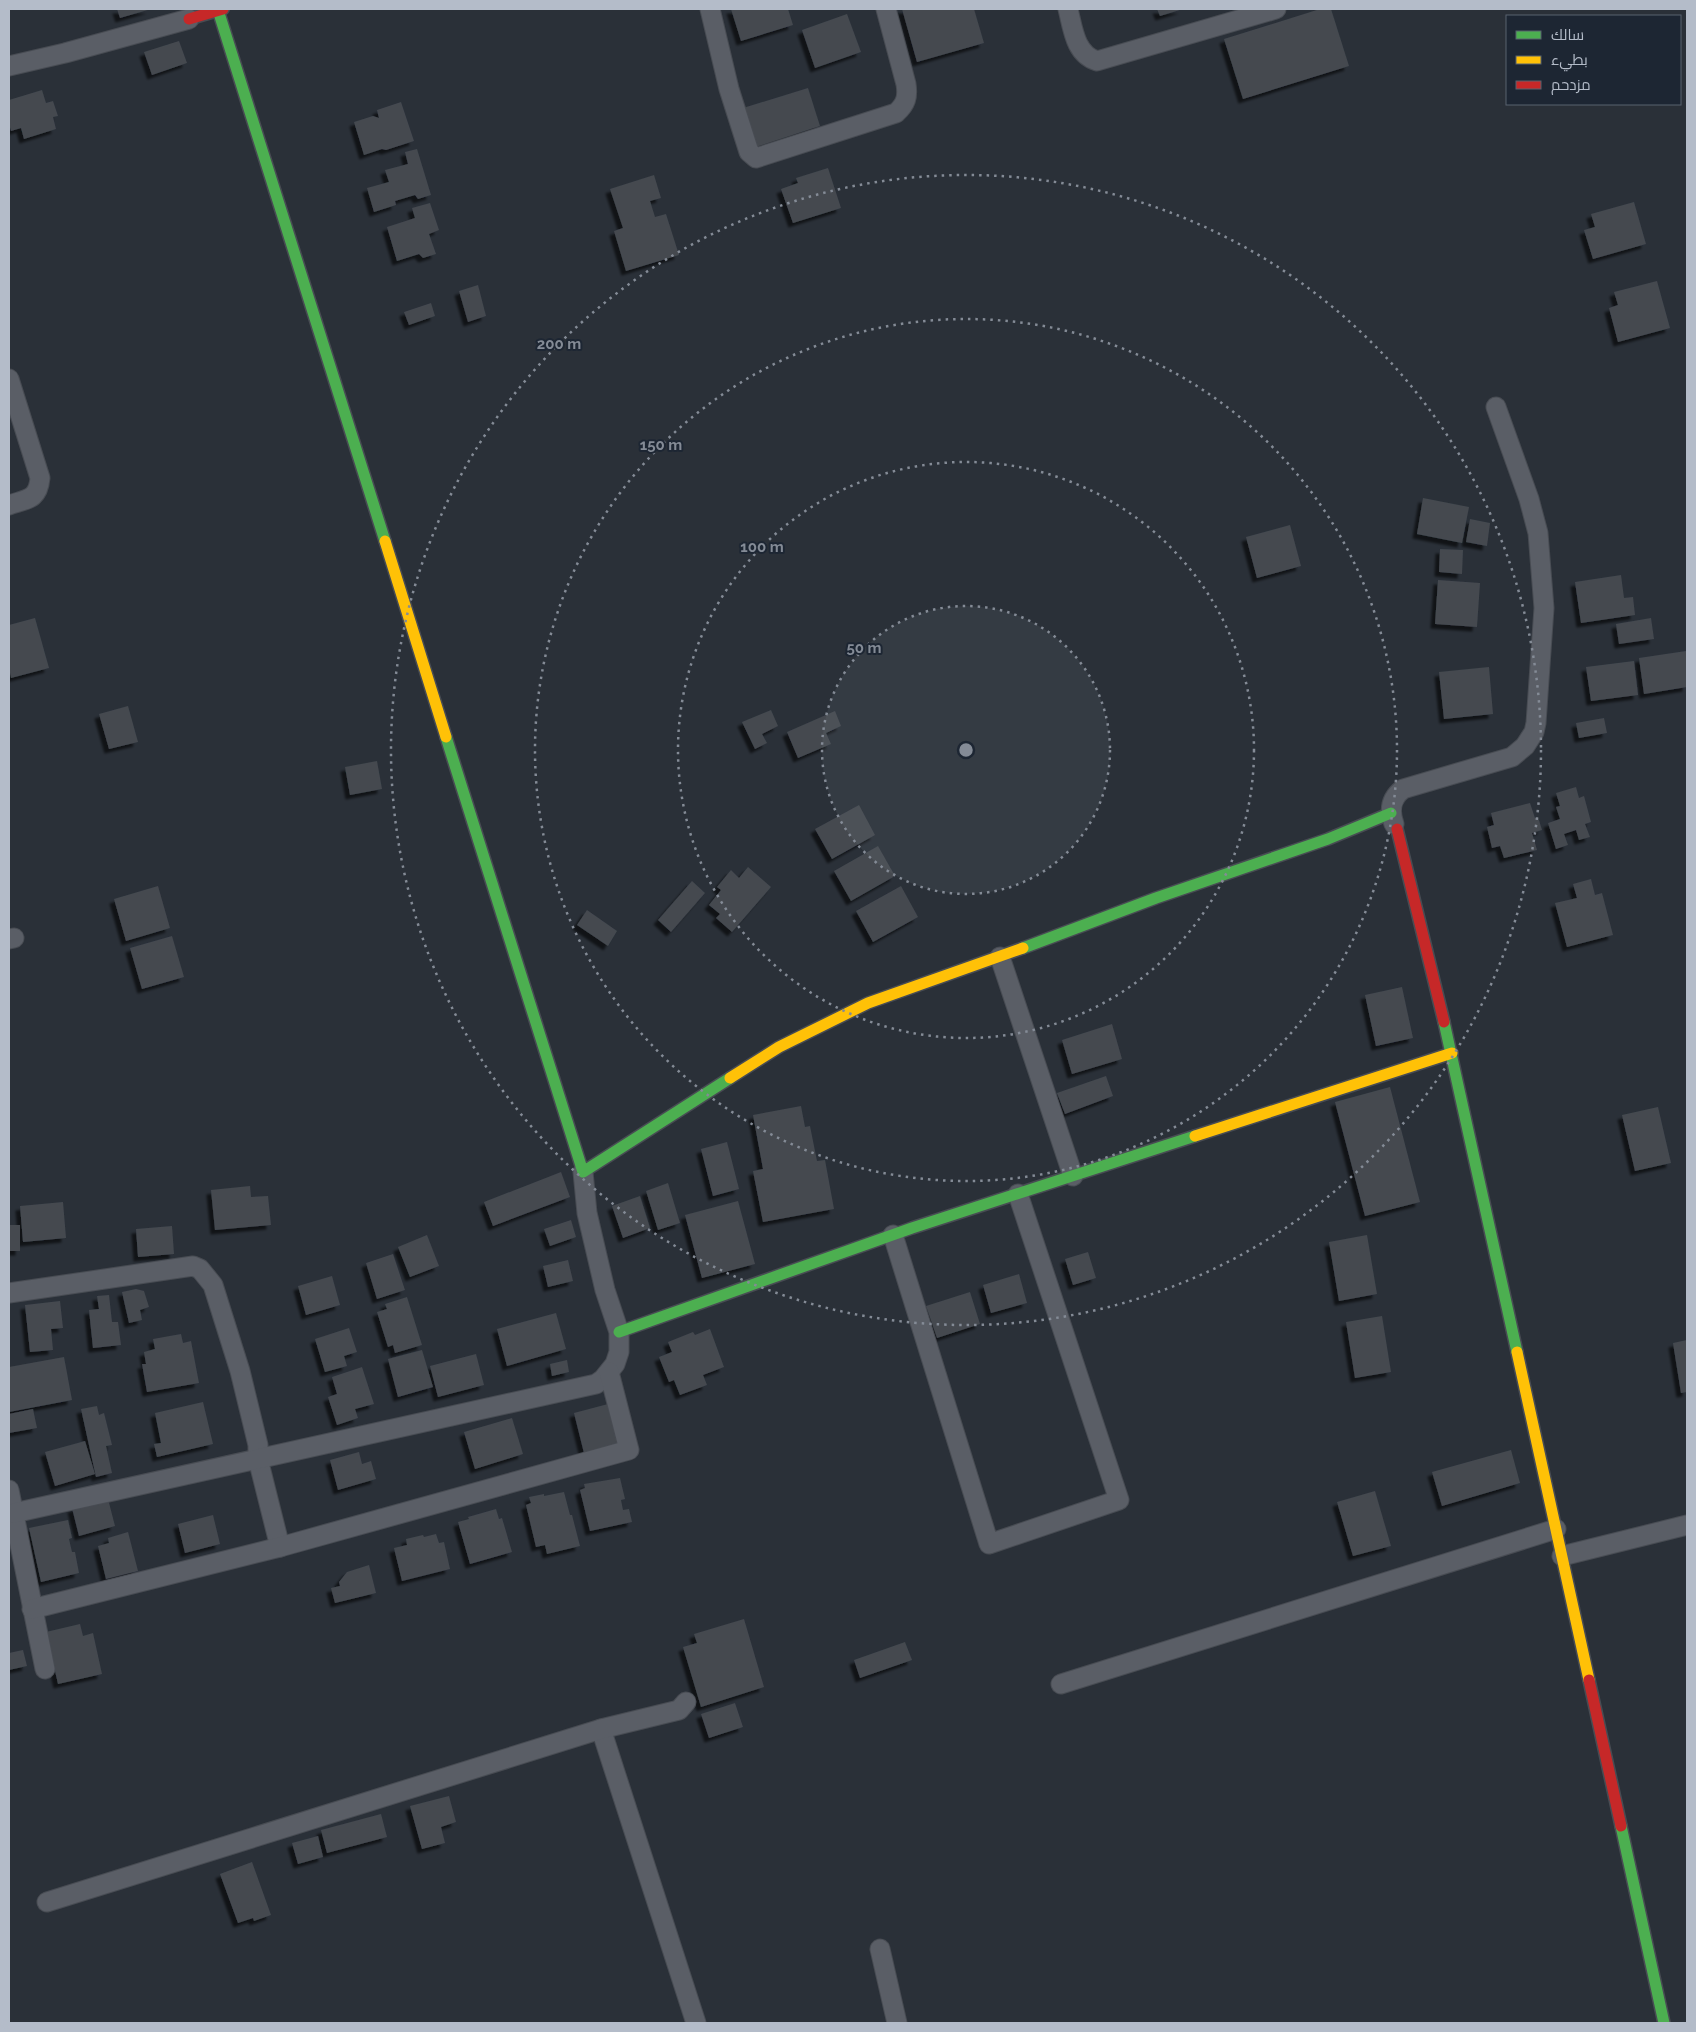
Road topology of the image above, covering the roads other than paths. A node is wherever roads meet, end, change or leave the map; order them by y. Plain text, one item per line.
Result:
1 (710, 9) edge
2 (886, 9) edge
3 (1068, 9) edge
4 (1276, 9) edge
5 (221, 10) edge
6 (189, 19) joint
7 (9, 66) edge
8 (9, 379) edge
9 (1496, 407) dead end
10 (9, 505) edge
11 (1394, 821) junction
12 (1000, 956) junction
13 (1452, 1053) junction
14 (583, 1172) junction
15 (1073, 1176) junction
16 (1018, 1194) junction
17 (893, 1235) junction
18 (9, 1293) edge
19 (619, 1332) junction
20 (610, 1372) junction
21 (258, 1459) junction
22 (9, 1490) edge
23 (14, 1513) junction
24 (1687, 1525) edge
25 (1556, 1529) junction
26 (280, 1547) junction
27 (1562, 1556) junction
28 (32, 1609) junction
29 (45, 1669) dead end
30 (1061, 1684) dead end
31 (686, 1702) dead end
32 (602, 1728) junction
33 (47, 1902) dead end
34 (880, 1949) dead end
35 (696, 2023) edge
36 (897, 2023) edge
37 (1664, 2023) edge

1 - 2 street
3 - 4 street
5 - 6 street
5 - 14 street
6 - 7 street
8 - 10 street
9 - 11 street
11 - 12 street
11 - 13 street
12 - 14 street
12 - 15 street
13 - 15 street
13 - 25 street
14 - 19 street
15 - 16 street
16 - 17 street
16 - 17 street
17 - 19 street
18 - 21 street
19 - 20 street
20 - 21 street
20 - 26 street
21 - 23 street
21 - 26 street
22 - 23 street
23 - 28 street
24 - 27 street
25 - 27 street
25 - 30 street
26 - 28 street
27 - 37 street
28 - 29 street
31 - 32 street
32 - 33 street
32 - 35 street
34 - 36 street

